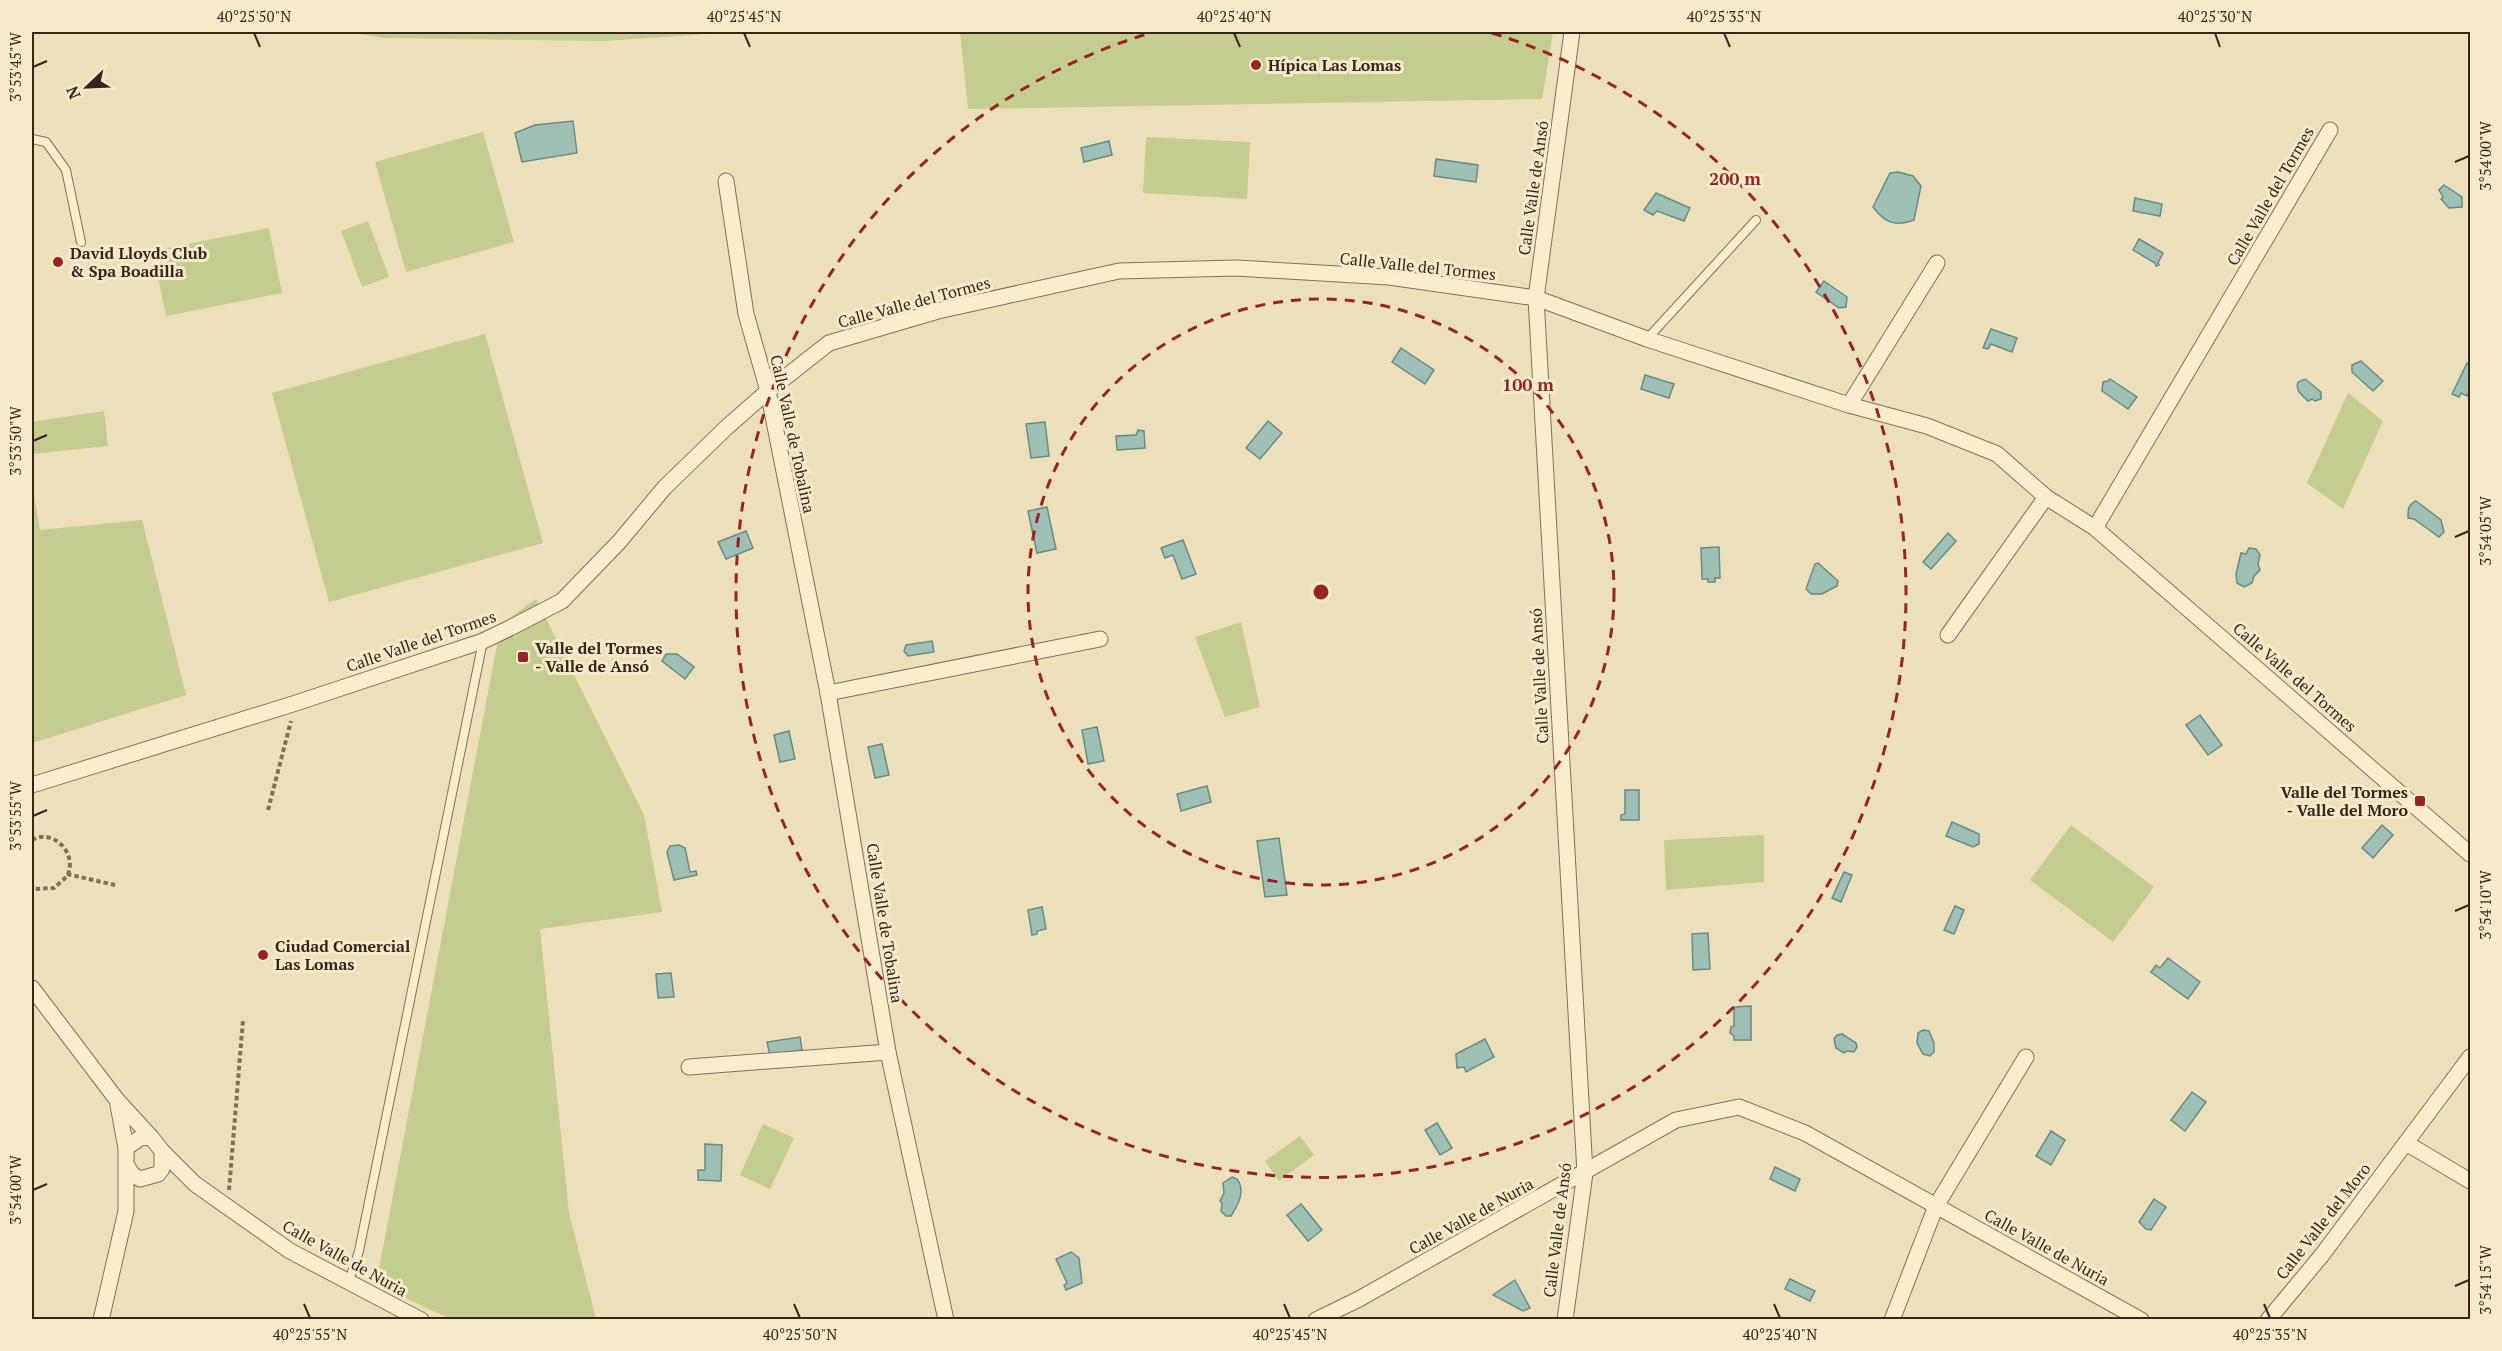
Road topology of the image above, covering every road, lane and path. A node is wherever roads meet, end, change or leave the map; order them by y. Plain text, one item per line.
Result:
1 (1572, 32) edge
2 (2330, 129) dead end
3 (32, 139) edge
4 (726, 181) dead end
5 (1756, 220) dead end
6 (81, 242) dead end
7 (1937, 263) dead end
8 (1536, 298) junction
9 (1647, 339) junction
10 (768, 391) junction
11 (1849, 405) junction
12 (2046, 497) junction
13 (2095, 528) junction
14 (1948, 635) dead end
15 (1100, 639) dead end
16 (483, 641) junction
17 (828, 693) junction
18 (296, 703) junction
19 (32, 785) edge
20 (268, 810) dead end
21 (32, 840) edge
22 (2470, 854) edge
23 (68, 874) junction
24 (115, 885) dead end
25 (32, 886) edge
26 (32, 988) edge
27 (243, 1020) dead end
28 (888, 1052) junction
29 (2026, 1057) dead end
30 (2470, 1057) edge
31 (689, 1067) dead end
32 (117, 1100) junction
33 (151, 1137) junction
34 (2406, 1143) junction
35 (126, 1148) junction
36 (162, 1151) junction
37 (127, 1166) junction
38 (1585, 1173) junction
39 (153, 1176) junction
40 (2470, 1181) edge
41 (195, 1184) junction
42 (1936, 1206) junction
43 (227, 1207) junction
44 (126, 1211) junction
45 (349, 1281) junction
46 (101, 1320) edge
47 (421, 1320) edge
48 (946, 1320) edge
49 (1316, 1320) edge
50 (1565, 1320) edge
51 (1892, 1320) edge
52 (2141, 1320) edge
53 (2268, 1320) edge

1 - 8 street, Calle Valle de Ansó
2 - 13 street, Calle Valle del Tormes
3 - 6 lane
4 - 10 street, Calle Valle de Tobalina
5 - 9 lane
7 - 11 street
8 - 9 street, Calle Valle del Tormes
8 - 10 street, Calle Valle del Tormes
8 - 38 street, Calle Valle de Ansó
9 - 11 street, Calle Valle del Tormes
10 - 16 street, Calle Valle del Tormes
10 - 17 street, Calle Valle de Tobalina
11 - 12 street, Calle Valle del Tormes
12 - 13 street, Calle Valle del Tormes
12 - 14 street
13 - 22 street, Calle Valle del Tormes
15 - 17 street
16 - 18 street, Calle Valle del Tormes
16 - 45 lane
17 - 28 street, Calle Valle de Tobalina
18 - 19 street, Calle Valle del Tormes
18 - 20 path
21 - 23 path
23 - 24 path
23 - 25 path
26 - 32 street
27 - 43 path
28 - 31 street
28 - 48 street, Calle Valle de Tobalina
29 - 42 street
30 - 34 street, Calle Valle del Moro
32 - 33 street
32 - 35 street
33 - 35 street
33 - 36 street
34 - 40 street
34 - 53 street, Calle Valle del Moro
35 - 37 street
36 - 39 street
36 - 41 street, Calle Valle de Nuria
37 - 39 street
37 - 44 street
38 - 42 street, Calle Valle de Nuria
38 - 49 street, Calle Valle de Nuria
38 - 50 street, Calle Valle de Ansó
39 - 41 street, Calle Valle de Nuria
39 - 44 street
41 - 43 street, Calle Valle de Nuria
42 - 51 street
42 - 52 street, Calle Valle de Nuria
43 - 45 street, Calle Valle de Nuria
44 - 46 street
45 - 47 street, Calle Valle de Nuria

